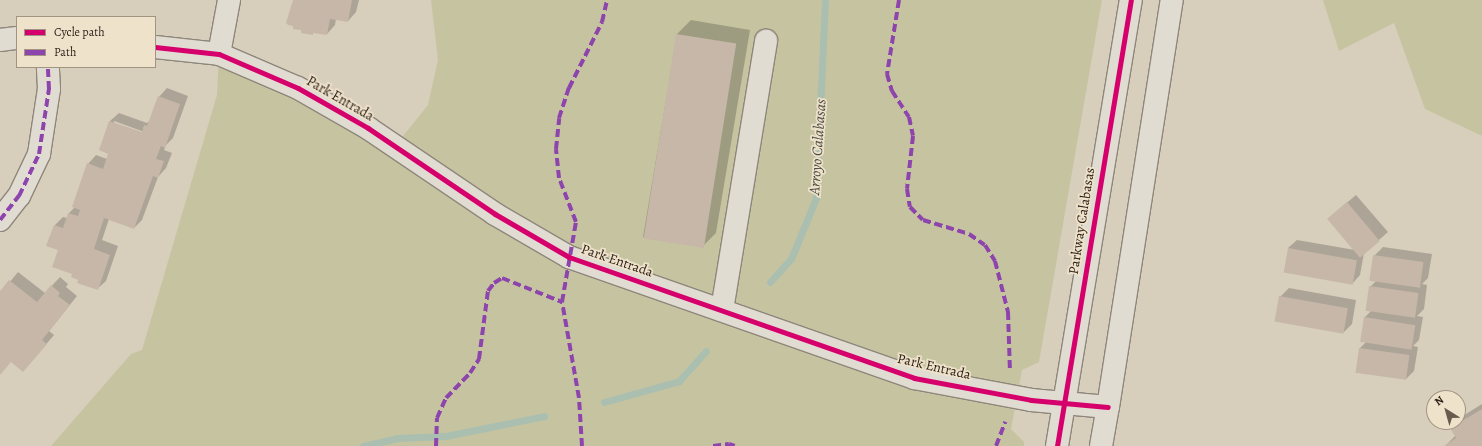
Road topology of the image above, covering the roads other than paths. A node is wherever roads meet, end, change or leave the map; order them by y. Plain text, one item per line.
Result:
1 (230, 0) edge
2 (1131, 0) edge
3 (1172, 0) edge
4 (16, 38) edge
5 (0, 40) edge
6 (766, 41) dead end
7 (156, 47) edge
8 (219, 54) junction
9 (48, 68) edge
10 (0, 220) edge
11 (722, 310) junction
12 (1063, 404) junction
13 (1108, 408) junction
14 (1057, 446) edge
15 (1101, 446) edge

1 - 8 street
2 - 12 street, Parkway Calabasas
3 - 13 street
4 - 5 street
6 - 11 street
7 - 8 street, Park Entrada
8 - 11 street, Park Entrada
9 - 10 street
11 - 12 street, Park Entrada
12 - 13 street, Park Entrada
12 - 14 street, Parkway Calabasas
13 - 15 street

